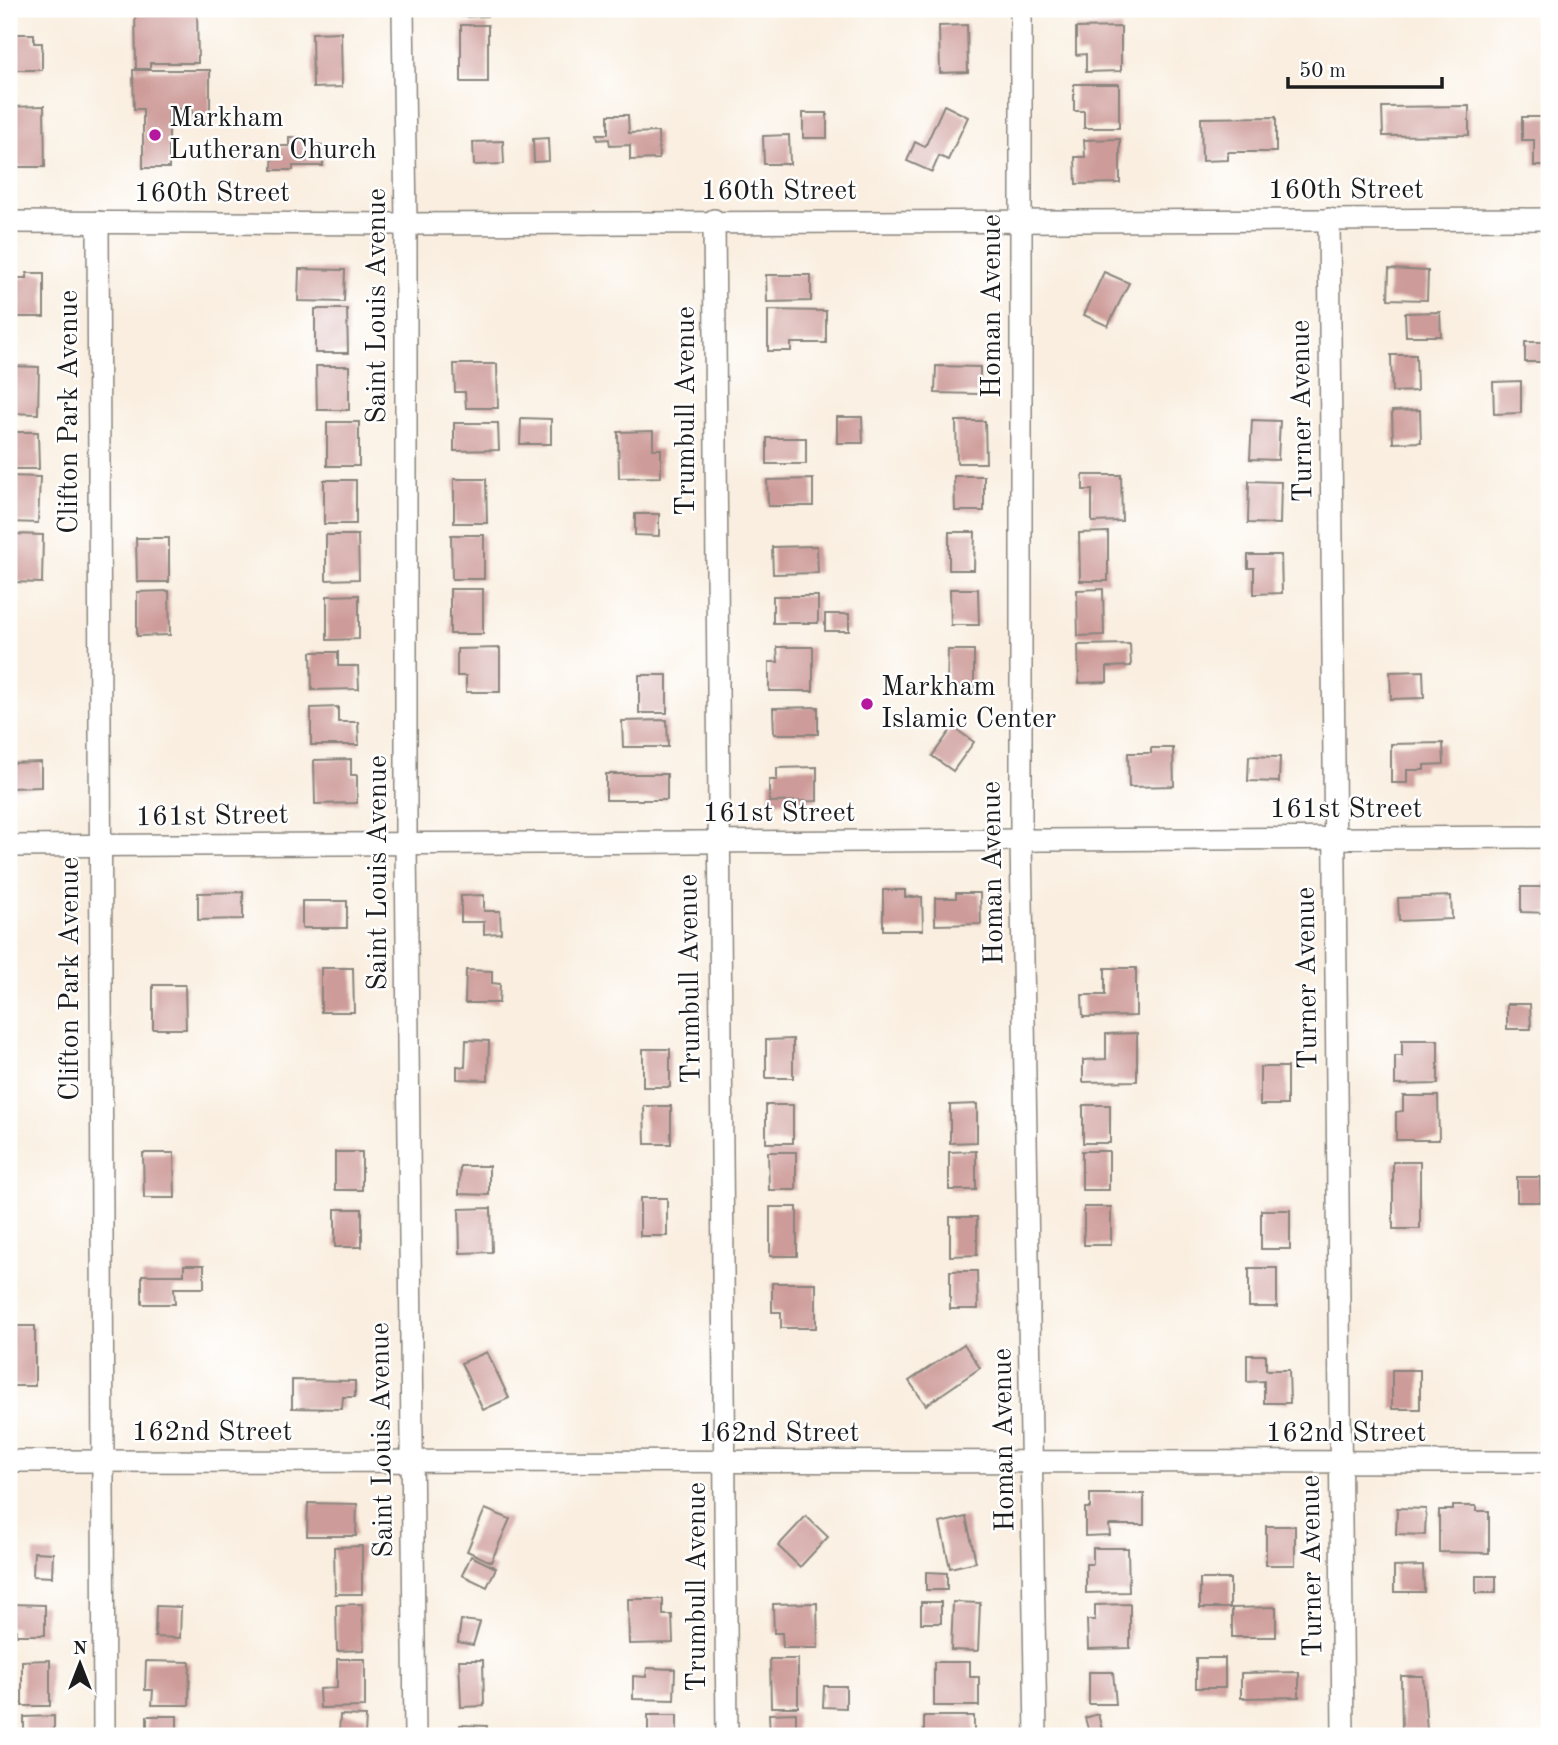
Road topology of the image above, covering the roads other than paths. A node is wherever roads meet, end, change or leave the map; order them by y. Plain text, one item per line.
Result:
1 (403, 9) edge
2 (1021, 9) edge
3 (1329, 219) junction
4 (1549, 219) edge
5 (714, 220) junction
6 (1021, 220) junction
7 (9, 222) edge
8 (98, 222) junction
9 (406, 224) junction
10 (1549, 837) edge
11 (1335, 838) junction
12 (1021, 840) junction
13 (406, 843) junction
14 (717, 843) junction
15 (9, 846) edge
16 (98, 846) junction
17 (9, 1461) edge
18 (102, 1461) junction
19 (411, 1461) junction
20 (724, 1461) junction
21 (1034, 1462) junction
22 (1340, 1462) junction
23 (1549, 1462) edge
24 (104, 1736) edge
25 (415, 1736) edge
26 (727, 1736) edge
27 (1036, 1736) edge
28 (1343, 1736) edge

1 - 9 street, Saint Louis Avenue
2 - 6 street, Homan Avenue
3 - 4 street, 160th Street
3 - 6 street, 160th Street
3 - 11 street, Turner Avenue
5 - 6 street, 160th Street
5 - 9 street, 160th Street
5 - 14 street, Trumbull Avenue
6 - 12 street, Homan Avenue
7 - 8 street, 160th Street
8 - 9 street, 160th Street
8 - 16 street, Clifton Park Avenue
9 - 13 street, Saint Louis Avenue
10 - 11 street, 161st Street
11 - 12 street, 161st Street
11 - 22 street, Turner Avenue
12 - 14 street, 161st Street
12 - 21 street, Homan Avenue
13 - 14 street, 161st Street
13 - 16 street, 161st Street
13 - 19 street, Saint Louis Avenue
14 - 20 street, Trumbull Avenue
15 - 16 street, 161st Street
16 - 18 street, Clifton Park Avenue
17 - 18 street, 162nd Street
18 - 19 street, 162nd Street
18 - 24 street, Clifton Park Avenue
19 - 20 street, 162nd Street
19 - 25 street, Saint Louis Avenue
20 - 21 street, 162nd Street
20 - 26 street, Trumbull Avenue
21 - 22 street, 162nd Street
21 - 27 street, Homan Avenue
22 - 23 street, 162nd Street
22 - 28 street, Turner Avenue

